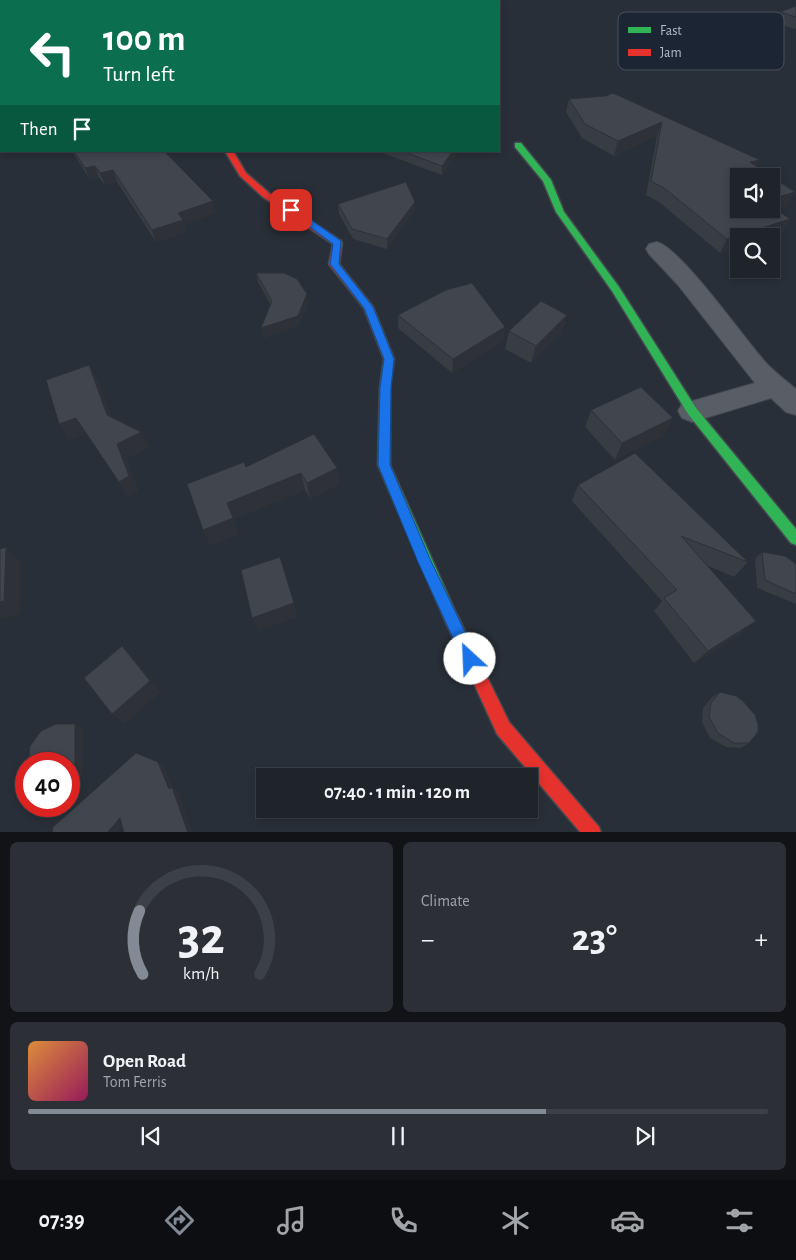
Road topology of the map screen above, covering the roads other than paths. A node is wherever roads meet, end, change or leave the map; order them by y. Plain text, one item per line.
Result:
1 (518, 145) dead end
2 (230, 152) edge
3 (657, 249) dead end
4 (776, 387) junction
5 (796, 405) edge
6 (692, 411) junction
7 (796, 539) edge
8 (593, 832) edge

1 - 6 street
2 - 8 street
3 - 4 street
4 - 5 street
4 - 6 street
6 - 7 street

